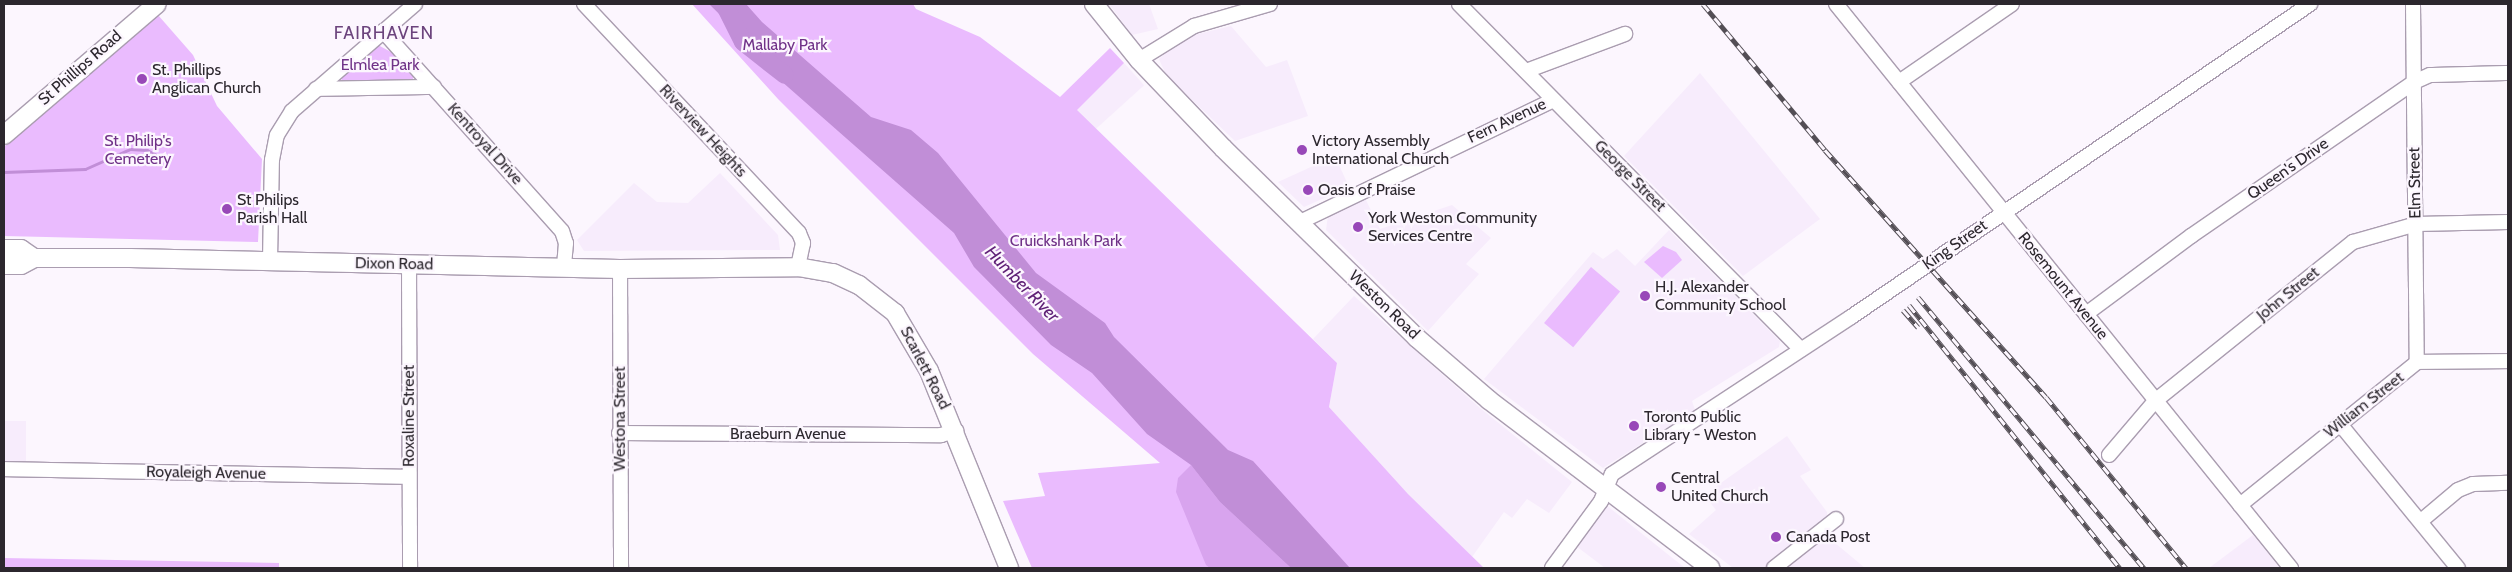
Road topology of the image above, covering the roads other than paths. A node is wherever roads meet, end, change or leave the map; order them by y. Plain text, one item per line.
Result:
1 (157, 4) edge
2 (415, 4) edge
3 (584, 4) edge
4 (1094, 4) edge
5 (1270, 4) edge
6 (1458, 4) edge
7 (1836, 4) edge
8 (2012, 4) edge
9 (2310, 4) edge
10 (2413, 4) edge
11 (382, 31) junction
12 (1624, 34) dead end
13 (1139, 60) junction
14 (1526, 71) junction
15 (2508, 73) edge
16 (1899, 82) junction
17 (2414, 82) junction
18 (434, 87) junction
19 (316, 89) junction
20 (1553, 100) junction
21 (4, 135) edge
22 (2003, 212) junction
23 (1300, 222) junction
24 (2508, 222) edge
25 (2416, 224) junction
26 (4, 249) edge
27 (34, 258) junction
28 (270, 260) junction
29 (409, 264) junction
30 (4, 265) edge
31 (564, 266) junction
32 (754, 267) joint
33 (798, 267) junction
34 (620, 269) junction
35 (2086, 314) junction
36 (1801, 349) junction
37 (2508, 361) edge
38 (2417, 362) junction
39 (2155, 401) junction
40 (2340, 424) junction
41 (956, 431) junction
42 (620, 433) junction
43 (2109, 456) dead end
44 (4, 469) edge
45 (408, 477) junction
46 (2508, 483) edge
47 (1606, 489) junction
48 (2240, 505) junction
49 (1836, 519) dead end
50 (2421, 521) junction
51 (410, 568) edge
52 (621, 568) edge
53 (1009, 568) edge
54 (1552, 568) edge
55 (1710, 568) edge
56 (1774, 568) edge
57 (2291, 568) edge
58 (2458, 568) edge

1 - 21 main road, St Phillips Road
2 - 11 street
3 - 33 street, Riverview Heights
4 - 13 main road, Weston Road
5 - 13 street
6 - 14 street, George Street
7 - 16 street, Rosemount Avenue
8 - 16 street
9 - 22 street, King Street
10 - 17 street, Elm Street
11 - 18 street, Kentroyal Drive
11 - 19 street
12 - 14 street
13 - 23 main road, Weston Road
14 - 20 street, George Street
15 - 17 street, Queen's Drive
16 - 22 street, Rosemount Avenue
17 - 25 street, Elm Street
17 - 35 street, Queen's Drive
18 - 19 street
18 - 31 street, Kentroyal Drive
19 - 28 street
20 - 23 street, Fern Avenue
20 - 36 street, George Street
22 - 35 street, Rosemount Avenue
22 - 36 street, King Street
23 - 47 main road, Weston Road
24 - 25 street, John Street
25 - 38 street, Elm Street
25 - 39 street, John Street
26 - 27 main road, Dixon Road
27 - 28 main road, Dixon Road
27 - 30 main road, Dixon Road
28 - 29 main road, Dixon Road
29 - 31 main road, Dixon Road
29 - 45 street, Roxaline Street
31 - 34 main road, Dixon Road
32 - 33 main road, Scarlett Road
32 - 34 main road, Dixon Road
33 - 41 main road, Scarlett Road
34 - 42 street, Westona Street
35 - 39 street, Rosemount Avenue
36 - 47 street, King Street
37 - 38 street, William Street
38 - 40 street, William Street
39 - 43 street, John Street
39 - 48 street, Rosemount Avenue
40 - 48 street, William Street
40 - 50 street
41 - 42 street, Braeburn Avenue
41 - 53 main road, Scarlett Road
42 - 52 street, Westona Street
44 - 45 street, Royaleigh Avenue
45 - 51 street, Roxaline Street
46 - 50 street
47 - 54 street, King Street
47 - 55 main road, Weston Road
48 - 57 street, Rosemount Avenue
49 - 56 street
50 - 58 street

